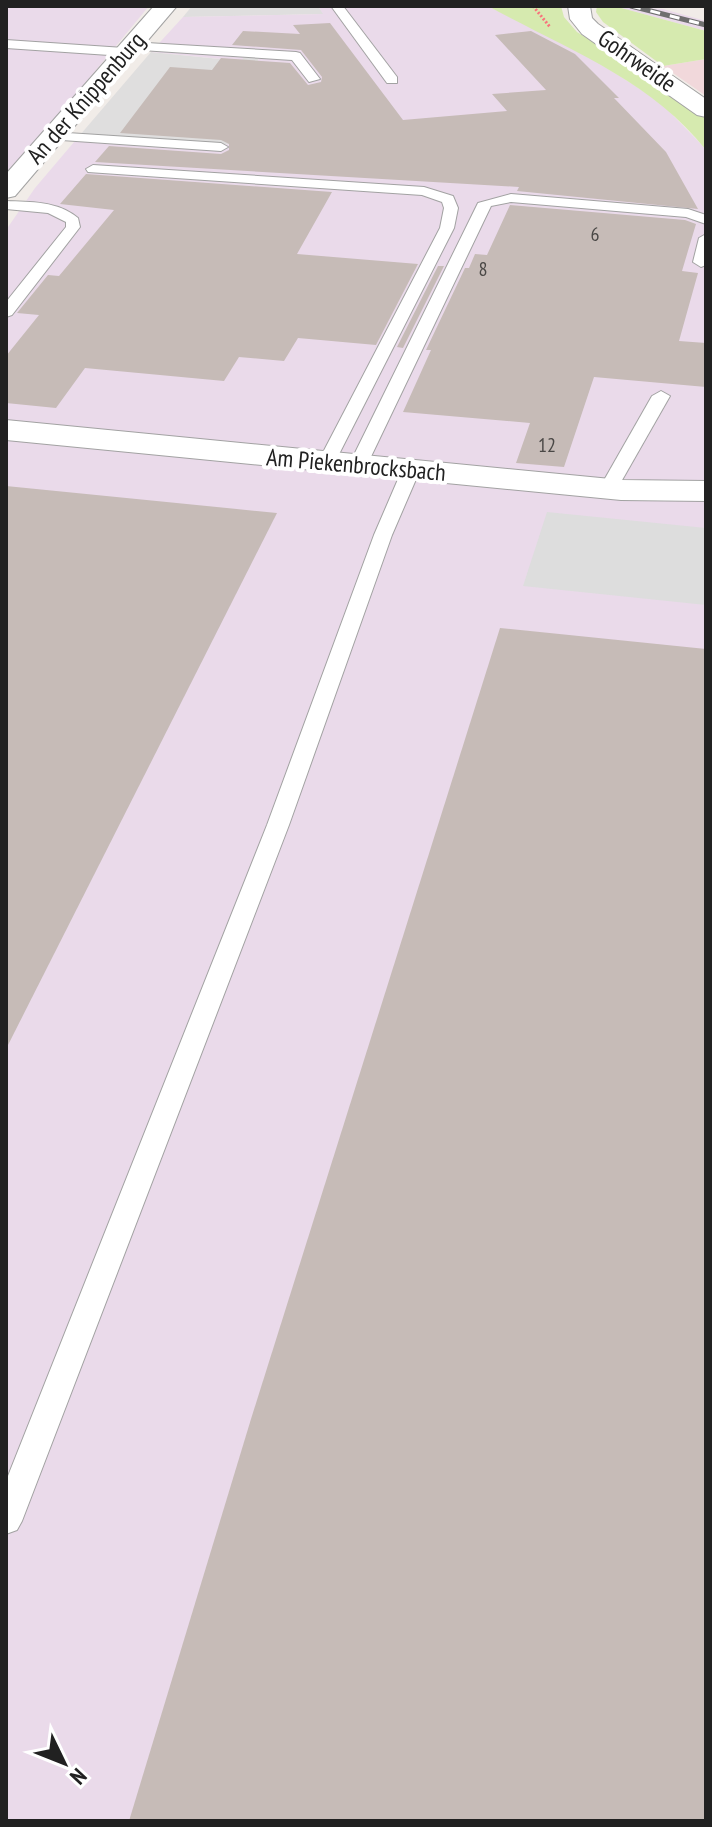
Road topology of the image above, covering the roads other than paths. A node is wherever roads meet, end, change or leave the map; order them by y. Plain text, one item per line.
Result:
1 (166, 6) edge
2 (337, 6) edge
3 (579, 6) edge
4 (6, 44) edge
5 (127, 49) junction
6 (314, 79) dead end
7 (392, 80) dead end
8 (706, 110) edge
9 (52, 136) junction
10 (221, 147) dead end
11 (93, 169) dead end
12 (6, 190) edge
13 (6, 205) edge
14 (706, 220) edge
15 (706, 238) edge
16 (701, 262) dead end
17 (6, 312) edge
18 (661, 396) dead end
19 (6, 430) edge
20 (343, 464) junction
21 (411, 470) junction
22 (608, 489) junction
23 (706, 491) edge
24 (6, 1521) edge

1 - 5 street, An der Knippenburg
2 - 7 lane
3 - 8 street, Gohrweide
4 - 5 lane
5 - 6 lane
5 - 9 street, An der Knippenburg
9 - 10 lane
9 - 12 street, An der Knippenburg
11 - 20 lane
13 - 17 lane
14 - 20 lane
15 - 16 lane
18 - 22 lane
19 - 20 street, Am Piekenbrocksbach
20 - 21 street, Am Piekenbrocksbach
21 - 22 street, Am Piekenbrocksbach
21 - 24 lane
22 - 23 street, Am Piekenbrocksbach

